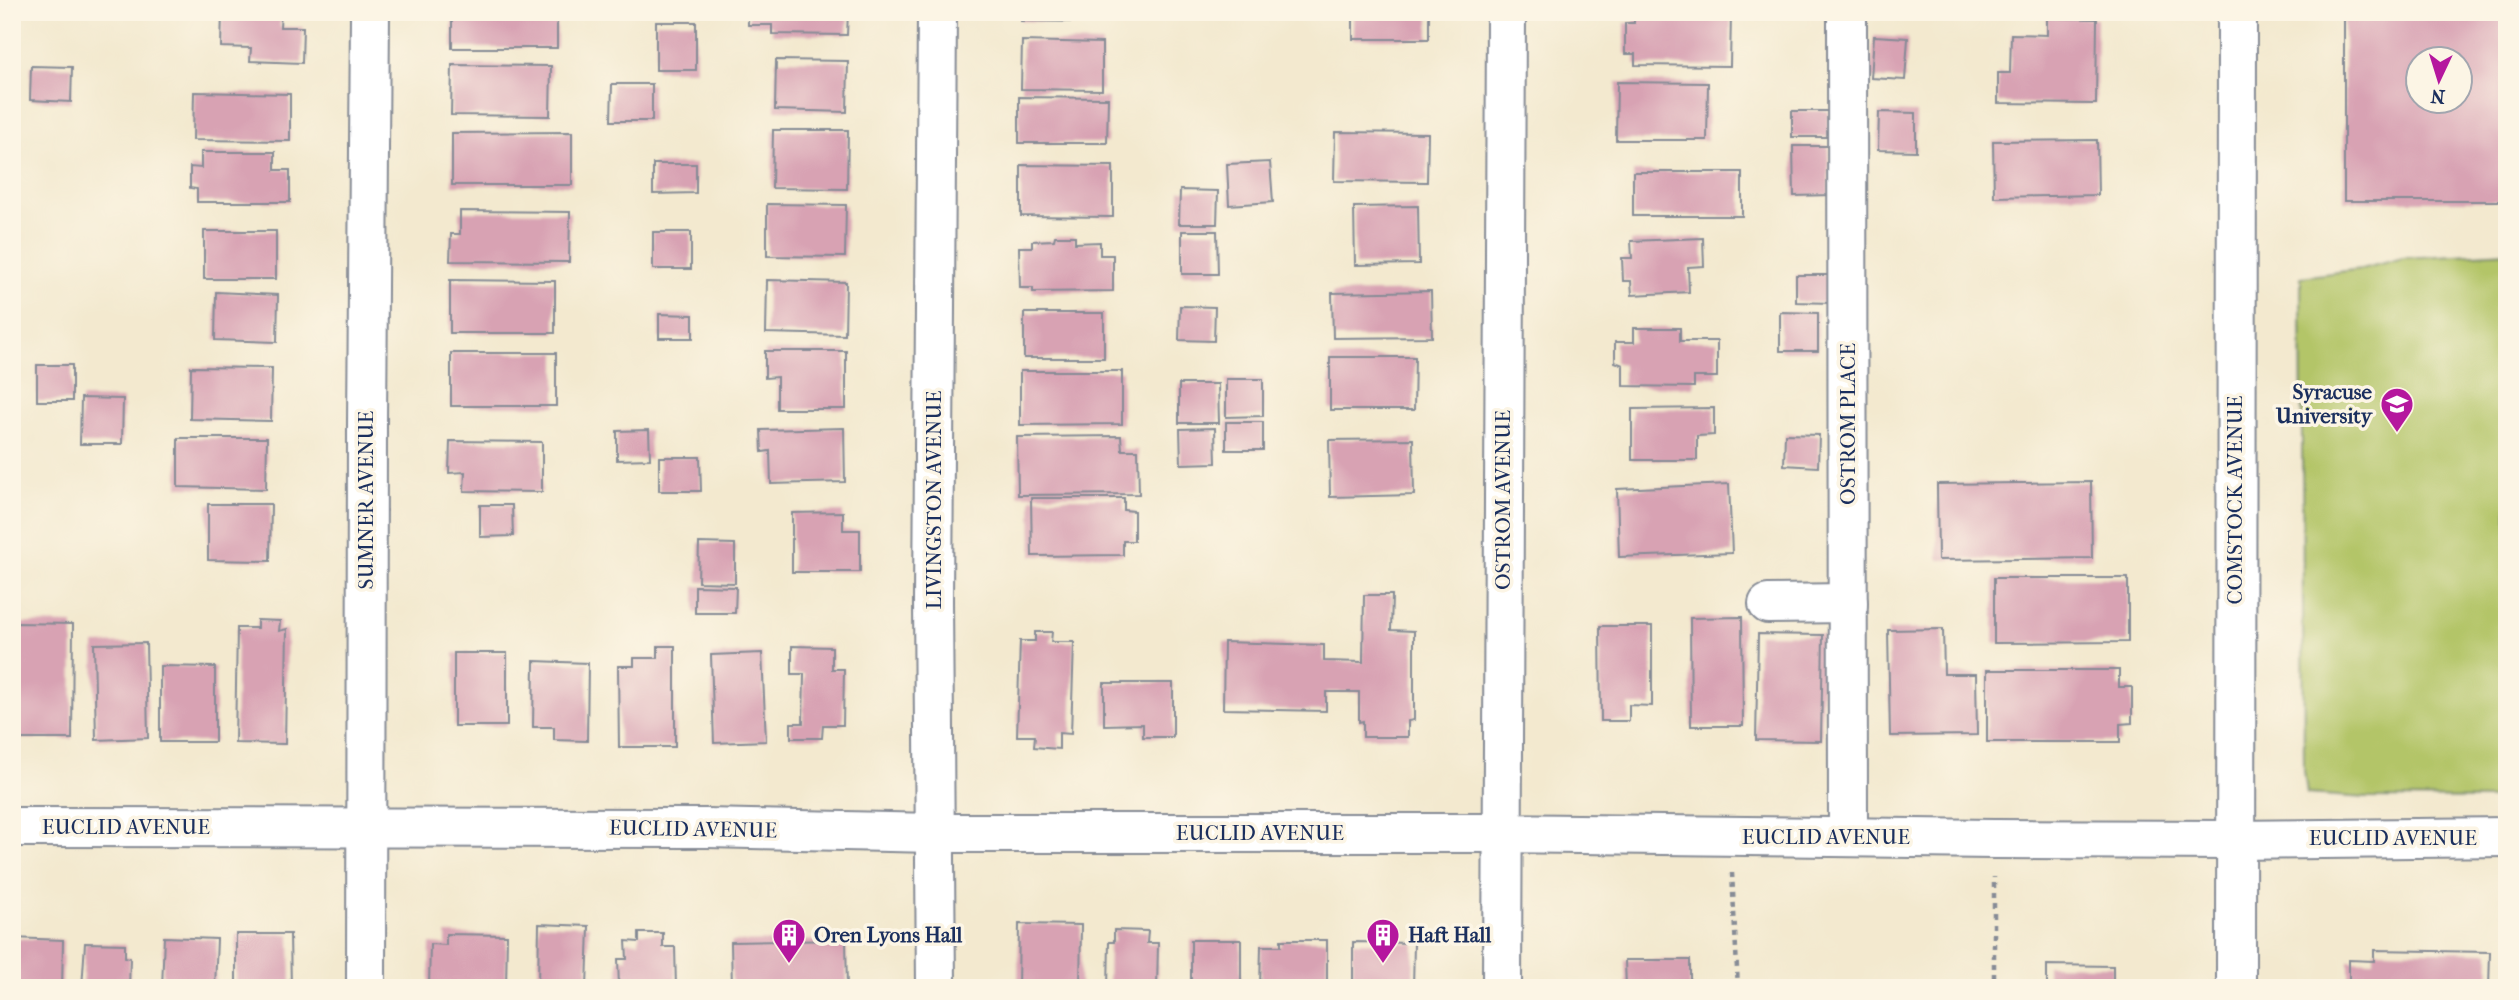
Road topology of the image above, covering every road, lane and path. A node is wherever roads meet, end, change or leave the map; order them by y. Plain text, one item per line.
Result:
1 (370, 12) edge
2 (937, 12) edge
3 (1506, 12) edge
4 (1847, 12) edge
5 (2237, 12) edge
6 (1848, 603) junction
7 (1768, 604) dead end
8 (12, 827) edge
9 (366, 827) junction
10 (1502, 833) junction
11 (934, 834) junction
12 (1848, 836) junction
13 (1730, 837) junction
14 (2507, 837) edge
15 (1994, 839) junction
16 (2234, 840) junction
17 (366, 988) edge
18 (936, 988) edge
19 (1502, 988) edge
20 (1738, 988) edge
21 (1994, 988) edge
22 (2236, 988) edge

1 - 9 street, SUMNER AVENUE
2 - 11 street, LIVINGSTON AVENUE
3 - 10 street, OSTROM AVENUE
4 - 6 street, OSTROM PLACE
5 - 16 street, COMSTOCK AVENUE
6 - 7 street
6 - 12 street, OSTROM PLACE
8 - 9 street, EUCLID AVENUE
9 - 11 street, EUCLID AVENUE
9 - 17 street, SUMNER AVENUE
10 - 11 street, EUCLID AVENUE
10 - 13 street, EUCLID AVENUE
10 - 19 street, OSTROM AVENUE
11 - 18 street, LIVINGSTON AVENUE
12 - 13 street, EUCLID AVENUE
12 - 15 street, EUCLID AVENUE
13 - 20 path
14 - 16 street, EUCLID AVENUE
15 - 16 street, EUCLID AVENUE
15 - 21 path
16 - 22 street, COMSTOCK AVENUE

